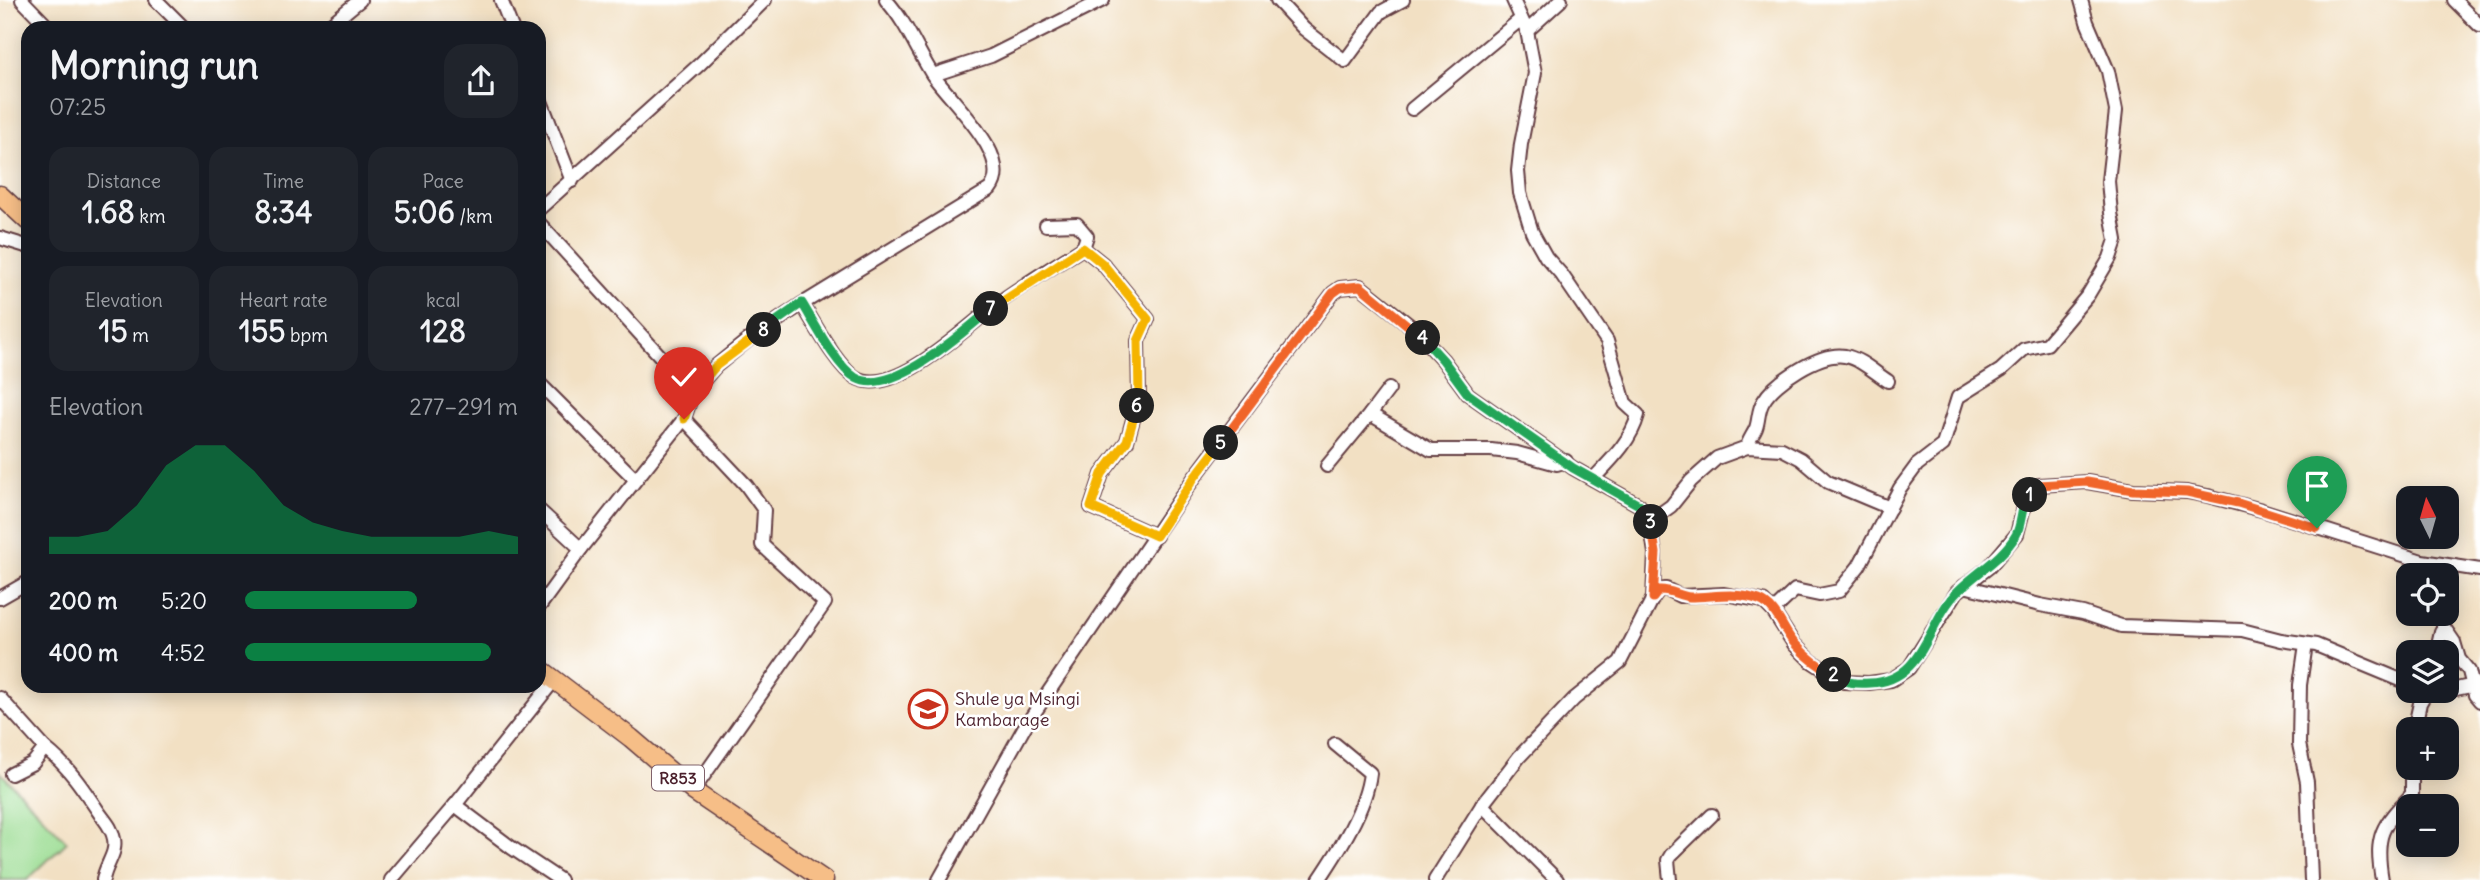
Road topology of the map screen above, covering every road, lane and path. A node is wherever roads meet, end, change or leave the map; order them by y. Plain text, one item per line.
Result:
1 (22, 0) edge
2 (156, 0) edge
3 (360, 0) edge
4 (501, 0) edge
5 (765, 0) edge
6 (886, 0) edge
7 (1103, 0) edge
8 (1277, 0) edge
9 (1403, 0) edge
10 (1513, 0) edge
11 (1561, 0) edge
12 (2081, 0) edge
13 (2454, 0) edge
14 (42, 21) edge
15 (177, 21) edge
16 (334, 21) edge
17 (509, 21) edge
18 (1524, 25) junction
19 (2480, 26) edge
20 (933, 75) junction
21 (1412, 109) dead end
22 (546, 114) edge
23 (572, 181) junction
24 (0, 195) edge
25 (546, 203) edge
26 (21, 211) edge
27 (1046, 225) dead end
28 (546, 231) edge
29 (0, 238) edge
30 (21, 244) edge
31 (1083, 248) junction
32 (802, 303) junction
33 (1888, 381) dead end
34 (1389, 389) dead end
35 (546, 390) edge
36 (693, 392) junction
37 (1370, 414) junction
38 (684, 419) junction
39 (1747, 447) junction
40 (1566, 461) junction
41 (1327, 466) dead end
42 (635, 479) junction
43 (1594, 479) junction
44 (1890, 508) junction
45 (546, 516) edge
46 (1650, 521) junction
47 (1156, 536) junction
48 (581, 548) junction
49 (2480, 570) edge
50 (21, 586) edge
51 (1964, 586) junction
52 (546, 597) edge
53 (0, 598) edge
54 (1653, 598) junction
55 (1773, 611) junction
56 (2439, 640) edge
57 (2452, 640) edge
58 (2306, 644) junction
59 (2459, 659) edge
60 (546, 673) edge
61 (2396, 678) edge
62 (555, 679) junction
63 (2477, 686) edge
64 (2459, 689) edge
65 (546, 690) edge
66 (544, 693) edge
67 (0, 698) edge
68 (2480, 701) edge
69 (1335, 744) dead end
70 (46, 748) junction
71 (11, 774) dead end
72 (2412, 780) edge
73 (693, 791) junction
74 (455, 805) junction
75 (1482, 805) junction
76 (1712, 815) dead end
77 (103, 880) edge
78 (390, 880) edge
79 (560, 880) edge
80 (824, 880) edge
81 (939, 880) edge
82 (1319, 880) edge
83 (1435, 880) edge
84 (1556, 880) edge
85 (1670, 880) edge
86 (2311, 880) edge
87 (2382, 880) edge

1 - 14 street
2 - 15 street
3 - 16 street
4 - 17 street
5 - 23 street
6 - 20 street
7 - 20 street
8 - 9 street
10 - 18 street
11 - 18 street
12 - 44 street
13 - 19 street
18 - 21 street
18 - 43 street
20 - 32 street
22 - 23 street
23 - 25 street
24 - 26 main road
27 - 31 street
28 - 36 street
29 - 30 street
31 - 32 street
31 - 47 street
32 - 36 street
33 - 39 street
34 - 37 street
35 - 42 street
36 - 38 street
37 - 40 street
37 - 41 street
38 - 42 street
38 - 73 street
39 - 44 street
39 - 46 street
40 - 43 street
40 - 47 street
42 - 48 street
43 - 46 street
44 - 55 street
45 - 48 street
46 - 54 street
47 - 81 street
48 - 52 street
49 - 51 street
50 - 53 street
51 - 55 street
51 - 58 street
54 - 55 street
54 - 75 street
56 - 57 street
58 - 61 street
58 - 86 street
59 - 63 street
60 - 62 main road, R853
62 - 65 street
62 - 73 main road, R853
63 - 64 street
63 - 68 street
66 - 74 street
67 - 70 street
69 - 82 street
70 - 71 street
70 - 77 street
72 - 87 street
73 - 80 main road, R853
74 - 78 street
74 - 79 street
75 - 83 street
75 - 84 street
76 - 85 street

